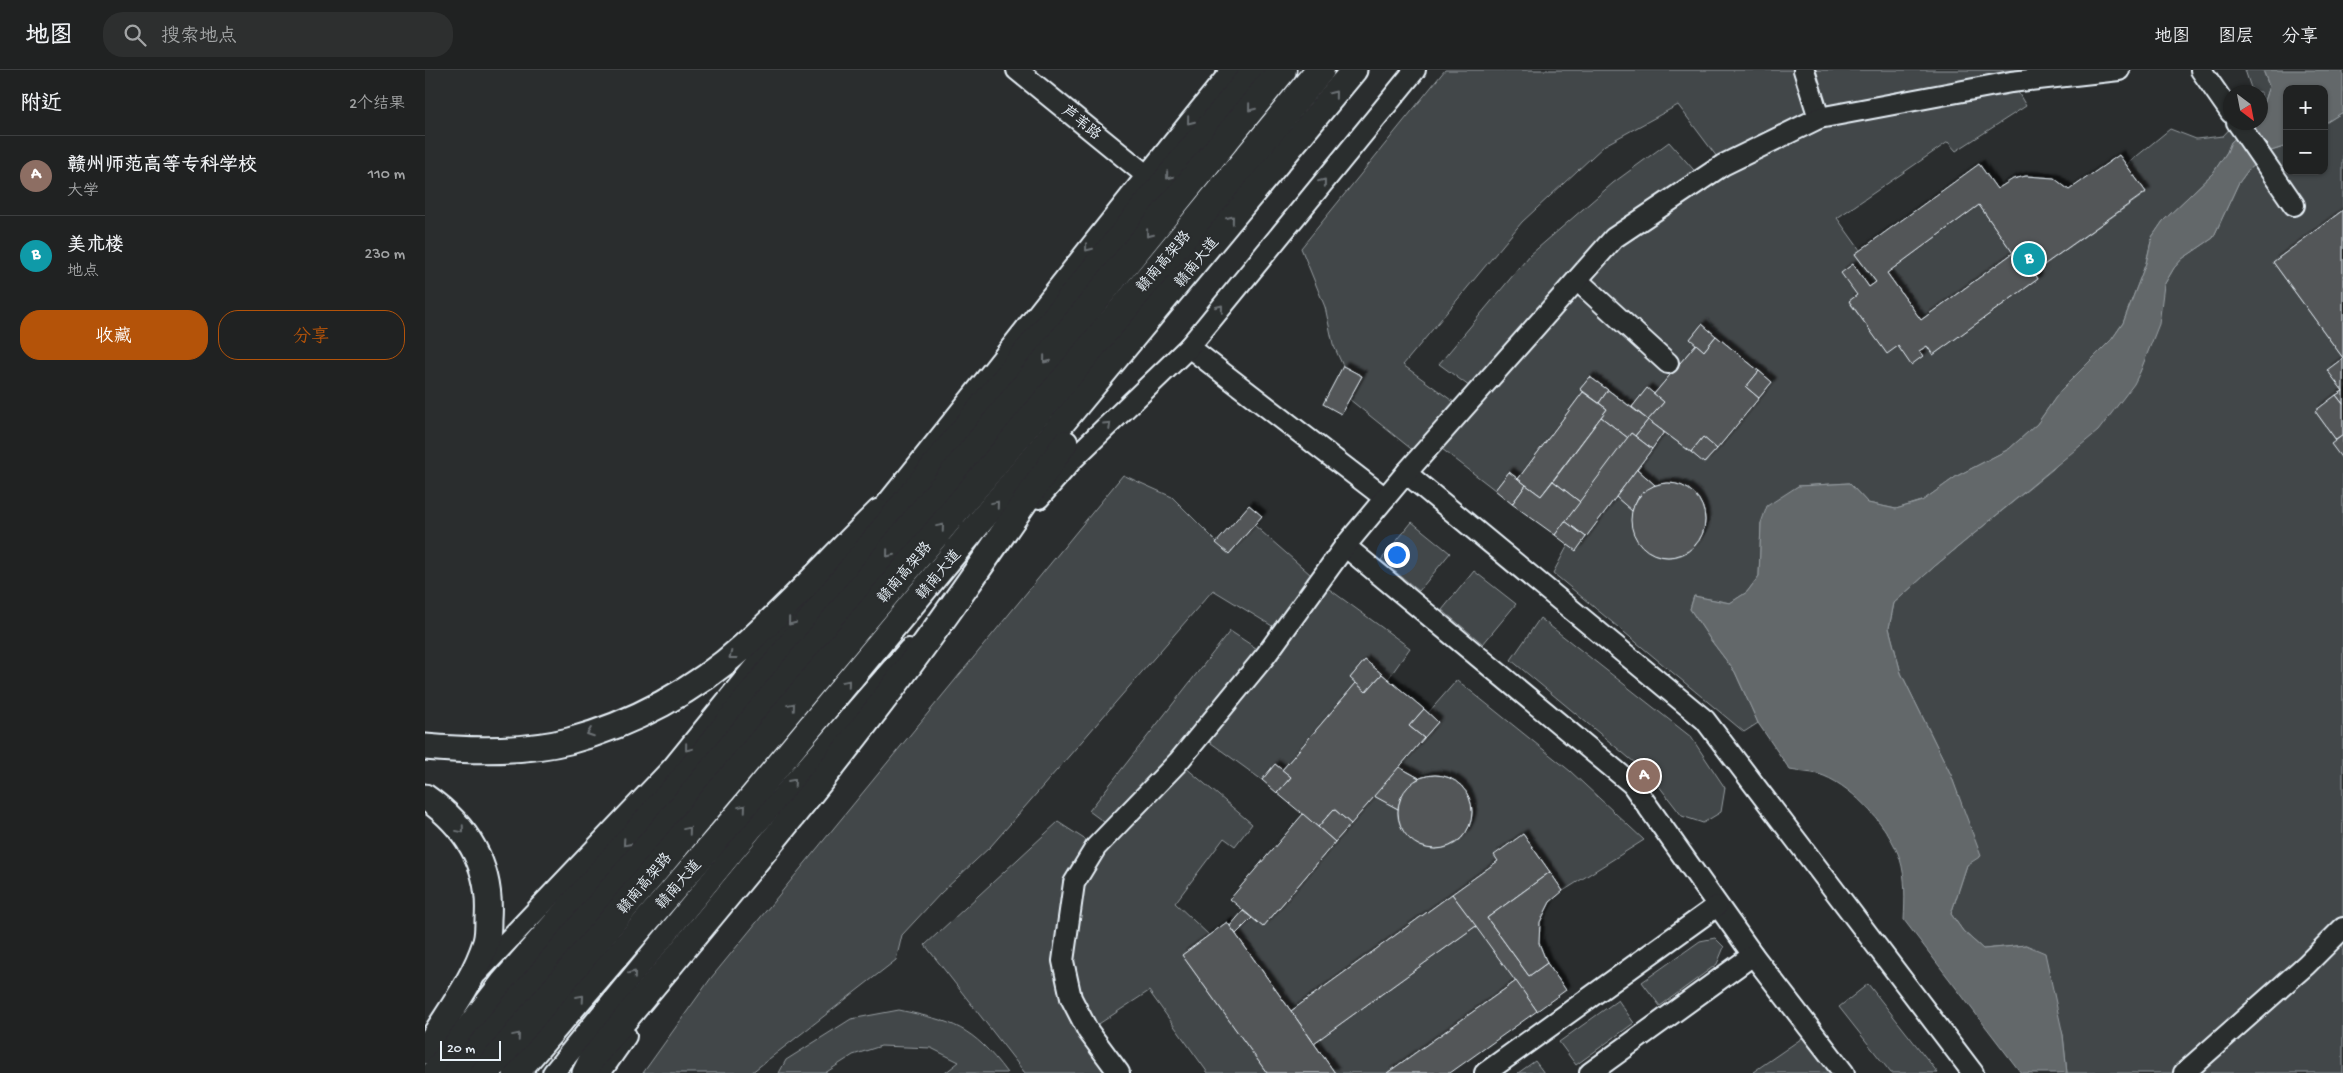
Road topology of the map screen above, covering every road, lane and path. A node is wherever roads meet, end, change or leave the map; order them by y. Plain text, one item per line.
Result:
1 (1017, 70) edge
2 (1232, 70) edge
3 (1255, 70) edge
4 (1282, 70) edge
5 (1320, 70) edge
6 (1354, 70) edge
7 (1415, 70) edge
8 (1804, 70) edge
9 (2119, 70) edge
10 (2201, 70) edge
11 (2223, 101) edge
12 (1819, 118) junction
13 (2242, 130) edge
14 (1146, 175) junction
15 (2294, 205) dead end
16 (1577, 280) junction
17 (1156, 311) junction
18 (1189, 347) junction
19 (1668, 363) dead end
20 (955, 439) junction
21 (1406, 473) junction
22 (1045, 491) junction
23 (1385, 498) junction
24 (884, 506) junction
25 (1345, 546) junction
26 (982, 564) junction
27 (425, 747) edge
28 (425, 797) edge
29 (1717, 906) junction
30 (2343, 928) edge
31 (1753, 956) junction
32 (471, 977) junction
33 (425, 1027) edge
34 (425, 1051) edge
35 (434, 1073) edge
36 (459, 1073) edge
37 (485, 1073) edge
38 (516, 1073) edge
39 (553, 1073) edge
40 (585, 1073) edge
41 (600, 1073) edge
42 (1119, 1073) edge
43 (1485, 1073) edge
44 (1590, 1073) edge
45 (1845, 1073) edge
46 (1973, 1073) edge
47 (2184, 1073) edge

1 - 14 street, 芦苇路
2 -> 14 street
3 -> 20 main road
4 -> 36 highway, 赣南高架路
37 -> 5 highway, 赣南高架路
17 -> 6 main road, 赣南大道
18 -> 7 street
8 - 12 street
9 - 12 street
10 - 11 street
12 - 16 street
13 - 15 street
14 -> 24 street
16 - 19 street
16 - 21 street
17 - 26 main road
38 -> 17 main road, 赣南大道
22 -> 18 street
18 - 23 street
20 - 24 main road
20 -> 35 main road
21 - 23 street
21 - 46 street
22 - 26 street
22 - 41 street
23 - 25 street
24 -> 27 main road
24 -> 32 street
25 - 29 street
25 - 42 street
39 -> 26 street
26 - 40 main road
28 -> 32 main road
29 - 31 street
29 - 43 street
30 - 47 street
31 - 44 street
31 - 45 street
32 - 33 street
32 - 34 main road

